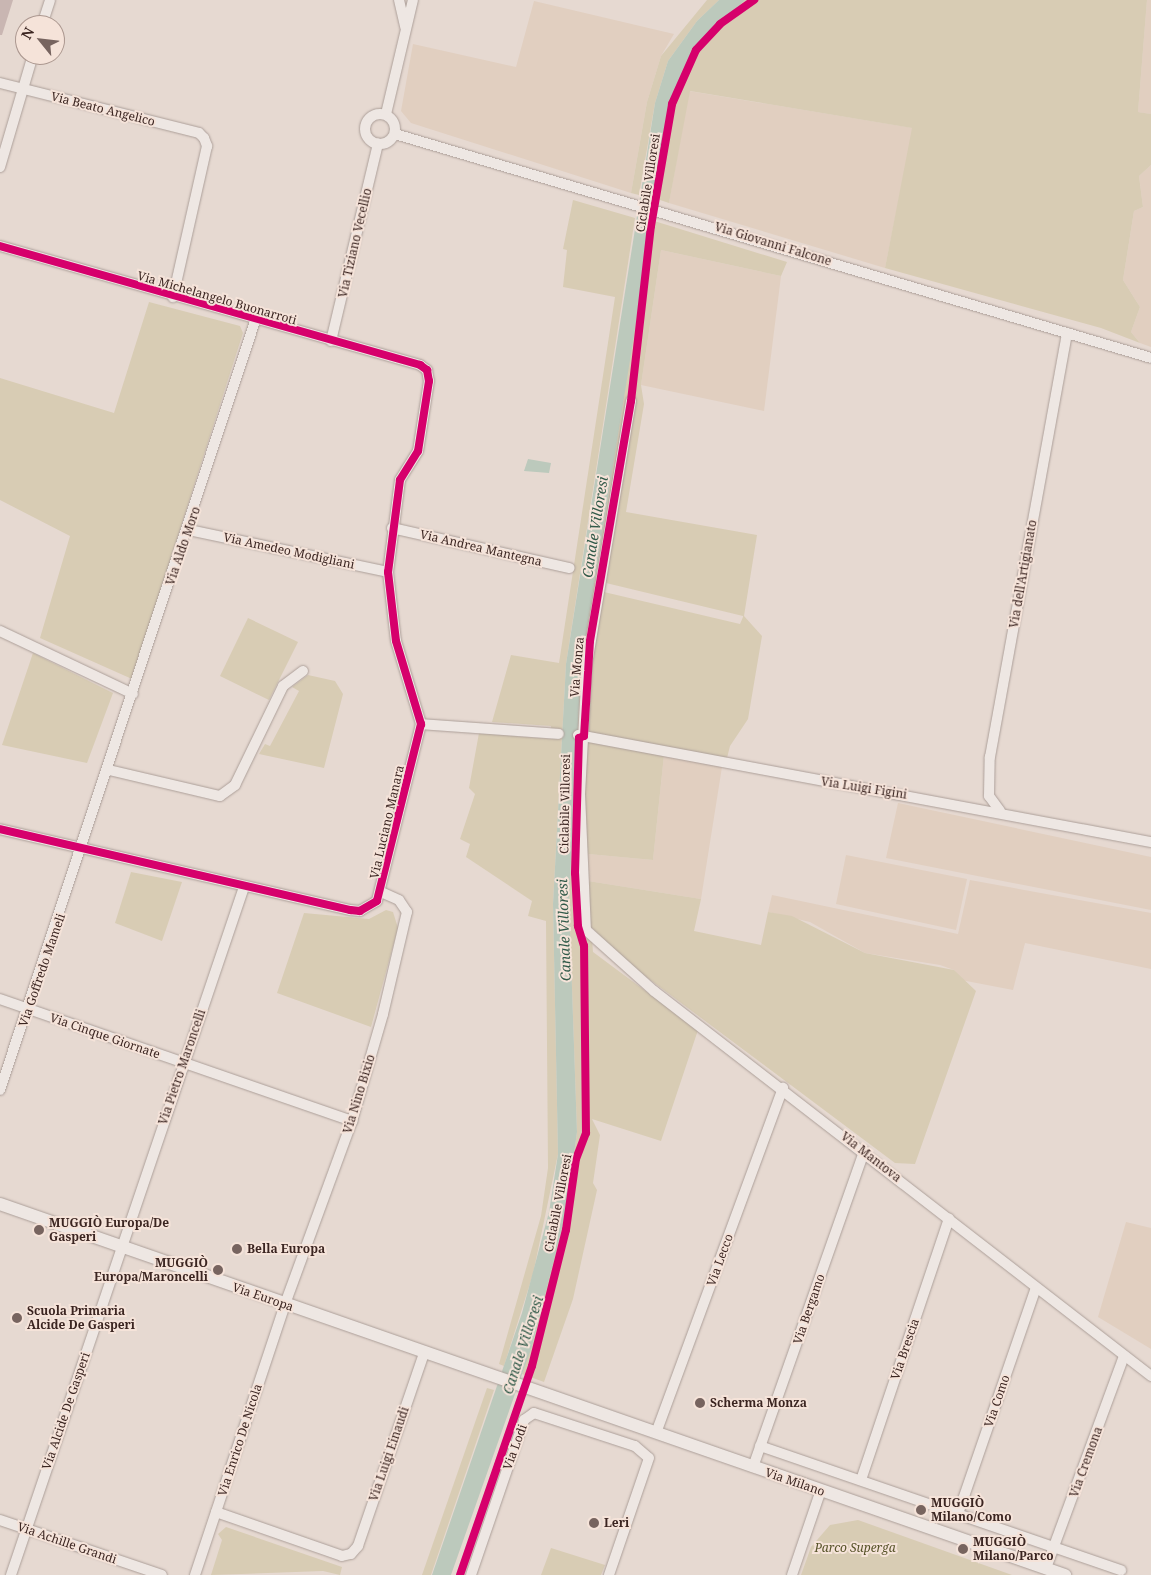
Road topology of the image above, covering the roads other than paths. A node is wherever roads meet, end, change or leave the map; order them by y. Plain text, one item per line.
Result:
1 (50, 0) edge
2 (398, 0) edge
3 (414, 0) edge
4 (45, 15) edge
5 (406, 31) junction
6 (30, 65) edge
7 (0, 83) edge
8 (23, 89) junction
9 (386, 114) junction
10 (394, 134) junction
11 (378, 144) junction
12 (0, 167) edge
13 (0, 246) edge
14 (173, 297) junction
15 (255, 321) junction
16 (1067, 333) junction
17 (331, 341) junction
18 (1151, 358) edge
19 (631, 401) dead end
20 (392, 528) junction
21 (189, 530) junction
22 (570, 568) dead end
23 (388, 572) junction
24 (0, 631) edge
25 (303, 671) dead end
26 (132, 694) junction
27 (421, 724) junction
28 (559, 734) dead end
29 (581, 735) junction
30 (109, 770) junction
31 (1000, 811) junction
32 (0, 829) edge
33 (1151, 842) edge
34 (82, 850) junction
35 (244, 887) junction
36 (381, 892) junction
37 (590, 938) joint
38 (0, 999) edge
39 (29, 1009) junction
40 (183, 1063) junction
41 (783, 1088) junction
42 (0, 1090) edge
43 (352, 1121) junction
44 (864, 1151) junction
45 (0, 1204) edge
46 (949, 1218) junction
47 (122, 1247) junction
48 (1036, 1288) junction
49 (285, 1304) junction
50 (424, 1353) junction
51 (1124, 1356) junction
52 (1151, 1376) edge
53 (525, 1388) joint
54 (656, 1433) junction
55 (760, 1446) junction
56 (753, 1467) junction
57 (861, 1480) junction
58 (821, 1490) junction
59 (216, 1512) junction
60 (958, 1514) junction
61 (0, 1520) edge
62 (26, 1529) junction
63 (1054, 1548) junction
64 (1046, 1568) junction
65 (1121, 1570) dead end
66 (11, 1575) edge
67 (162, 1575) edge
68 (195, 1575) edge
69 (471, 1575) edge
70 (609, 1575) edge
71 (792, 1575) edge
72 (1065, 1575) edge

1 - 4 street
2 - 5 street
3 - 5 street
5 - 9 street
6 - 8 street
7 - 8 street, Via Beato Angelico
8 - 12 street
8 - 14 street, Via Beato Angelico
9 - 10 street
9 - 11 street
10 - 11 street
10 - 16 street, Via Giovanni Falcone
11 - 17 street, Via Tiziano Vecellio
13 - 14 street, Via Michelangelo Buonarroti
14 - 15 street, Via Michelangelo Buonarroti
15 - 17 street, Via Michelangelo Buonarroti
15 - 21 street, Via Aldo Moro
16 - 18 street, Via Giovanni Falcone
16 - 31 street, Via dell'Artigianato
17 - 20 street, Via Michelangelo Buonarroti
19 - 29 street, Via Monza
20 - 22 street, Via Andrea Mantegna
20 - 23 street
21 - 23 street, Via Amedeo Modigliani
21 - 26 street, Via Aldo Moro
23 - 27 street
24 - 26 street
25 - 30 street
26 - 30 street, Via Aldo Moro
27 - 28 street
27 - 36 street, Via Luciano Manara
29 - 31 street, Via Luigi Figini
29 - 37 street, Via Monza
30 - 34 street, Via Aldo Moro
31 - 33 street, Via Luigi Figini
32 - 34 street, Via Luciano Manara
34 - 35 street, Via Luciano Manara
34 - 39 street, Via Goffredo Mameli
35 - 36 street, Via Luciano Manara
35 - 40 street, Via Pietro Maroncelli
36 - 43 street, Via Nino Bixio
37 - 41 street, Via Mantova
38 - 39 street, Via Cinque Giornate
39 - 40 street, Via Cinque Giornate
39 - 42 street, Via Goffredo Mameli
40 - 43 street, Via Cinque Giornate
40 - 47 street, Via Pietro Maroncelli
41 - 44 street, Via Mantova
41 - 54 street, Via Lecco
43 - 49 street, Via Nino Bixio
44 - 46 street, Via Mantova
44 - 55 street, Via Bergamo
45 - 47 street, Via Europa
46 - 48 street, Via Mantova
46 - 57 street, Via Brescia
47 - 49 street, Via Europa
47 - 62 street, Via Alcide De Gasperi
48 - 51 street, Via Mantova
48 - 60 street, Via Como
49 - 50 street, Via Europa
49 - 59 street, Via Enrico De Nicola
50 - 53 street, Via Europa
50 - 59 street, Via Luigi Einaudi
51 - 52 street, Via Mantova
51 - 63 street, Via Cremona
53 - 54 street, Via Milano
54 - 56 street, Via Milano
55 - 56 street, Via Bergamo
55 - 57 street, Via Milano
56 - 58 street, Via Milano
57 - 60 street, Via Milano
58 - 64 street, Via Milano
58 - 71 street
59 - 68 street, Via Enrico De Nicola
60 - 63 street, Via Milano
61 - 62 street, Via Achille Grandi
62 - 66 street, Via Alcide De Gasperi
62 - 67 street, Via Achille Grandi
63 - 64 street, Via Cremona
63 - 65 street, Via Milano
64 - 72 street, Via Milano
69 - 70 street, Via Lodi

